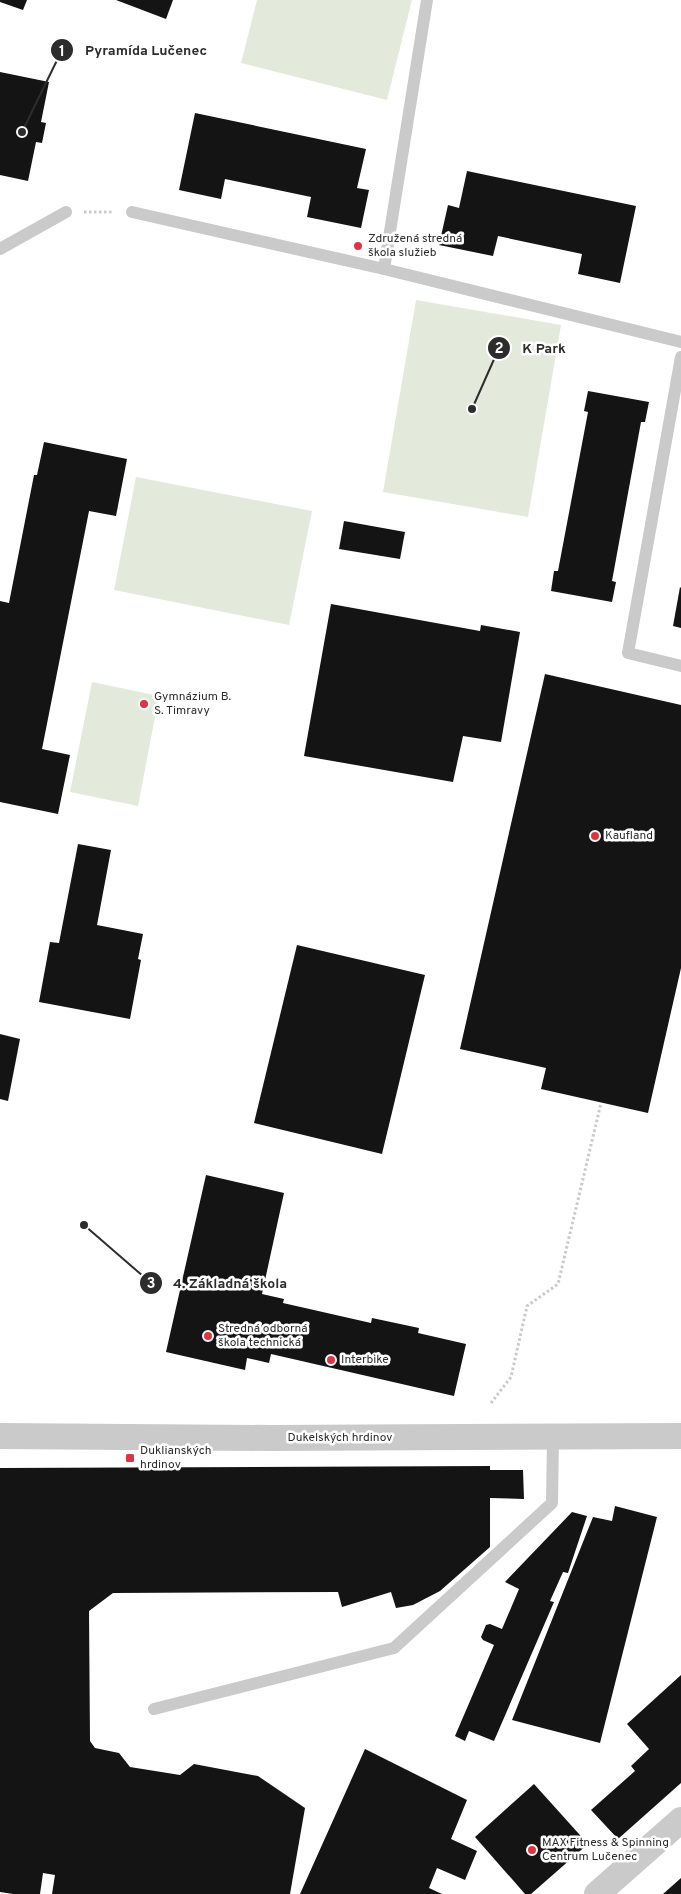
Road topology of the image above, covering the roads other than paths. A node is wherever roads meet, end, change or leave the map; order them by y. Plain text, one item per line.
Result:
1 (427, 0) edge
2 (66, 212) road end
3 (132, 212) road end
4 (0, 249) edge
5 (384, 270) junction
6 (681, 342) edge
7 (681, 357) edge
8 (681, 666) edge
9 (0, 1436) edge
10 (681, 1436) edge
11 (553, 1437) junction
12 (154, 1709) dead end
13 (681, 1820) edge
14 (597, 1894) edge

1 - 5 lane
2 - 4 lane
3 - 5 lane
5 - 6 lane
7 - 8 lane
9 - 11 street, Dukelských hrdinov
10 - 11 street, Dukelských hrdinov
11 - 12 lane
13 - 14 street

